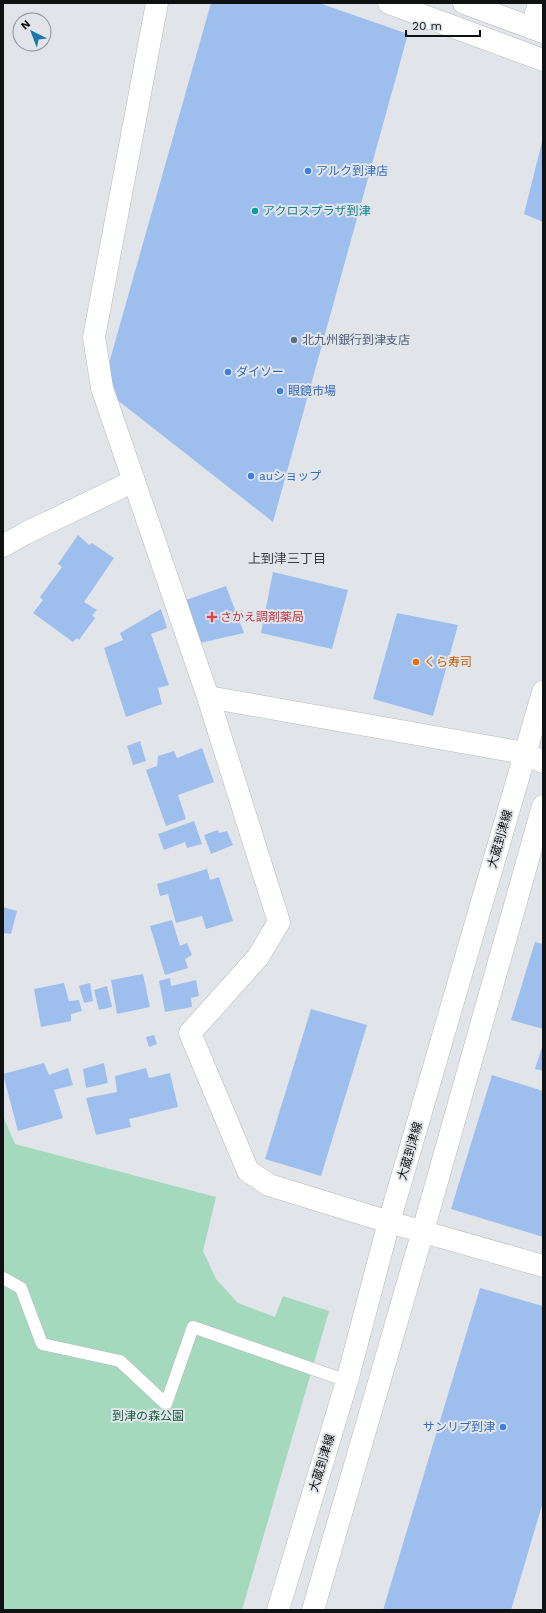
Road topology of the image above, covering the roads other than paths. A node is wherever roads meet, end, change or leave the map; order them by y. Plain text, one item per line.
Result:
1 (157, 3) edge
2 (389, 3) edge
3 (464, 3) edge
4 (539, 3) edge
5 (538, 30) edge
6 (543, 60) edge
7 (134, 481) junction
8 (3, 546) edge
9 (543, 692) edge
10 (208, 697) junction
11 (534, 758) edge
12 (543, 806) edge
13 (389, 1222) junction
14 (423, 1232) junction
15 (543, 1266) edge
16 (3, 1278) edge
17 (347, 1381) junction
18 (278, 1610) edge
19 (313, 1610) edge

1 - 7 main road
2 - 6 main road
3 - 5 main road
4 - 5 main road
7 - 8 main road
7 - 10 main road
9 - 11 main road, 大蔵到津線
10 - 11 main road
10 - 13 main road
11 - 13 main road, 大蔵到津線
12 - 14 main road
13 - 14 main road
13 - 17 main road, 大蔵到津線
14 - 15 main road
14 - 19 main road
16 - 17 lane
17 - 18 main road, 大蔵到津線

